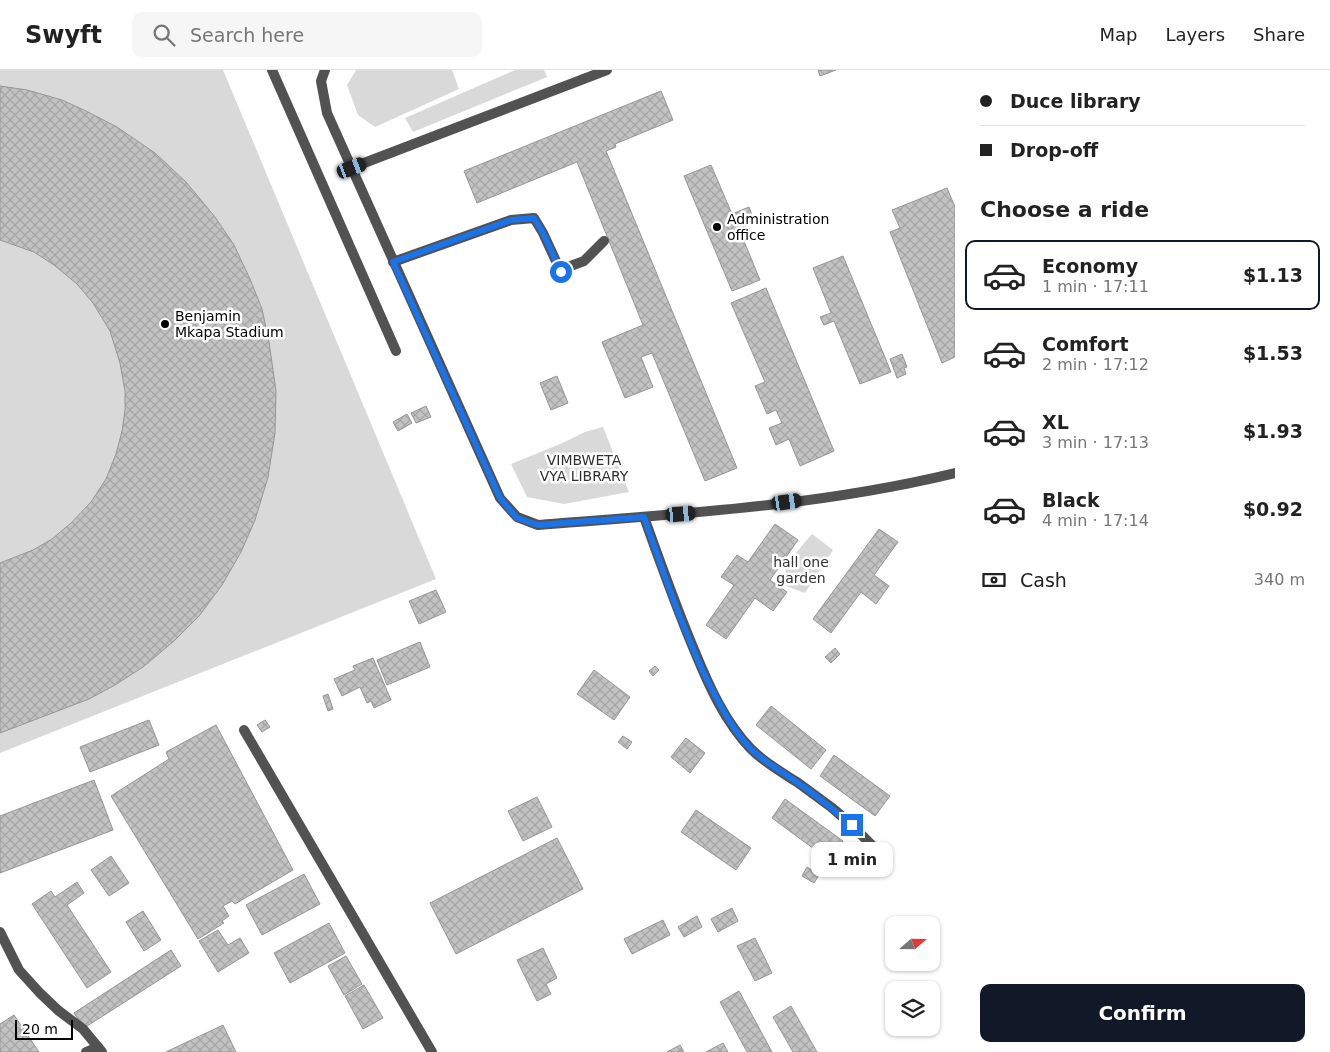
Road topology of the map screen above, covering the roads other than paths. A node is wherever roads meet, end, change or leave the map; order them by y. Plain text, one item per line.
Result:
1 (272, 70) edge
2 (325, 70) edge
3 (607, 70) edge
4 (352, 168) junction
5 (604, 241) dead end
6 (393, 262) junction
7 (396, 351) dead end
8 (955, 473) edge
9 (644, 517) junction
10 (244, 730) dead end
11 (888, 862) dead end
12 (0, 932) edge
13 (100, 1049) edge
14 (86, 1052) edge
15 (432, 1052) edge

1 - 7 street
2 - 4 street
3 - 4 street
4 - 6 street
5 - 6 street
6 - 9 street
8 - 9 street
9 - 11 street
10 - 15 street
12 - 13 street
13 - 14 street

